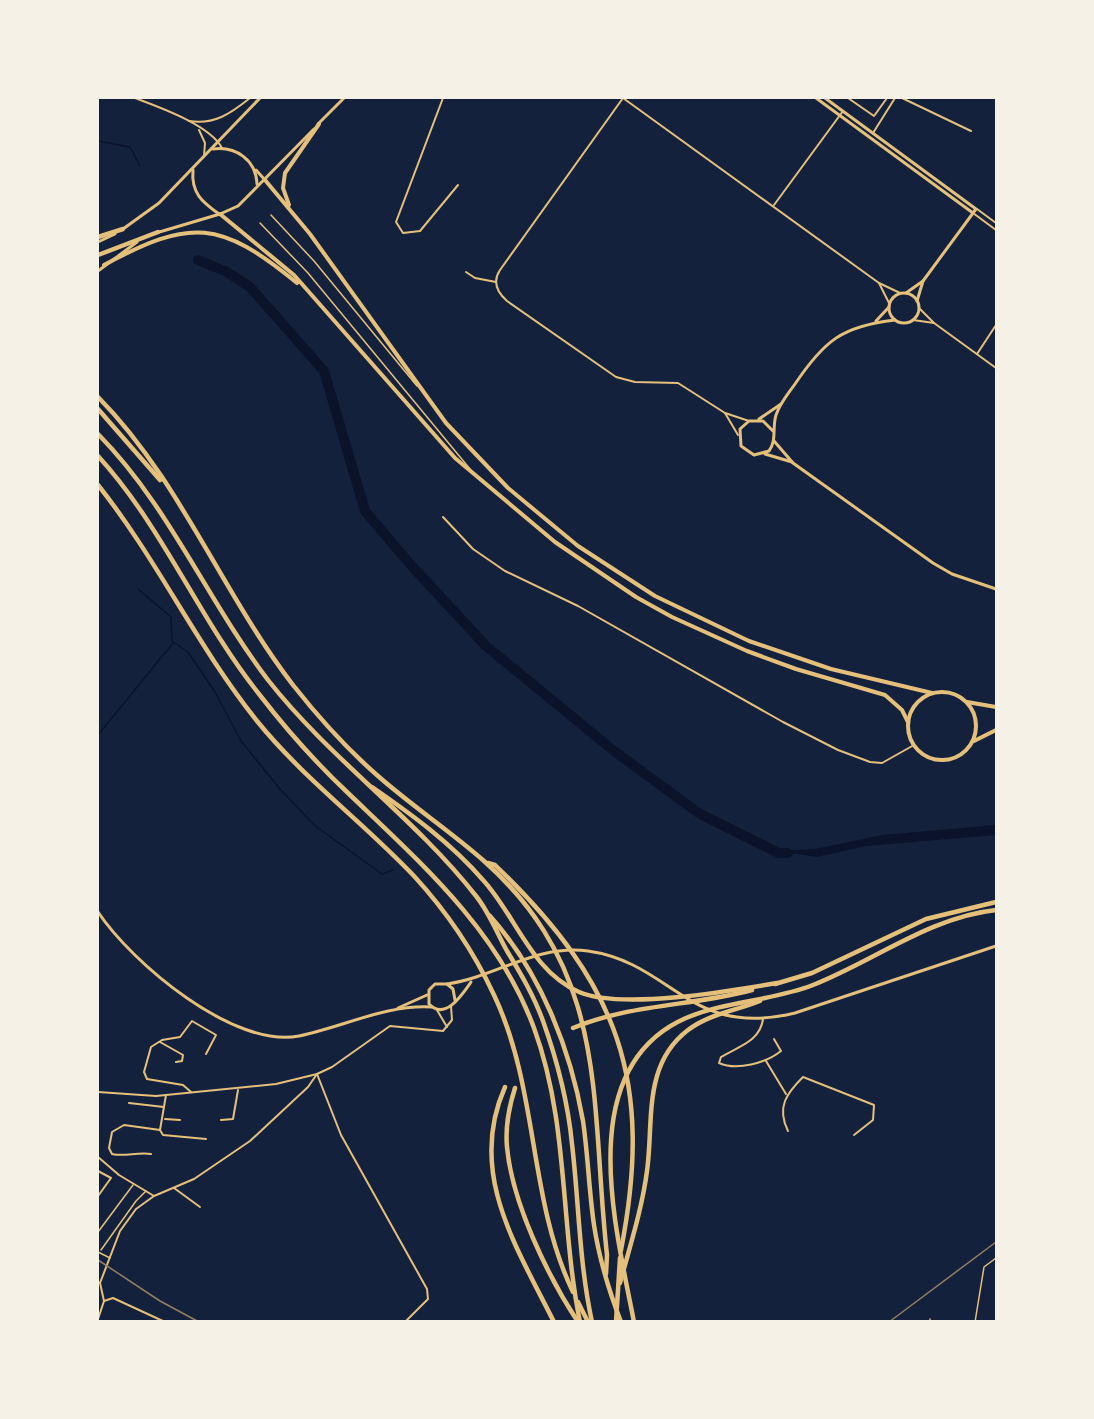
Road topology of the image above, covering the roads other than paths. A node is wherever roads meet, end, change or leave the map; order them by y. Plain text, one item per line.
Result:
1 (135, 98) edge
2 (250, 98) edge
3 (260, 98) edge
4 (344, 98) edge
5 (443, 98) edge
6 (623, 98) edge
7 (816, 98) edge
8 (825, 98) edge
9 (848, 98) edge
10 (886, 98) edge
11 (895, 98) edge
12 (902, 98) edge
13 (843, 111) junction
14 (839, 114) junction
15 (187, 120) junction
16 (319, 124) junction
17 (198, 127) junction
18 (971, 131) dead end
19 (873, 133) junction
20 (219, 141) junction
21 (212, 148) junction
22 (222, 148) junction
23 (204, 158) junction
24 (193, 168) junction
25 (254, 169) junction
26 (265, 180) junction
27 (458, 185) dead end
28 (257, 186) junction
29 (773, 206) junction
30 (291, 208) junction
31 (976, 209) junction
32 (973, 213) junction
33 (220, 214) junction
34 (270, 215) dead end
35 (260, 223) dead end
36 (996, 223) edge
37 (123, 229) junction
38 (996, 230) edge
39 (158, 232) junction
40 (98, 237) edge
41 (98, 242) edge
42 (98, 255) edge
43 (104, 265) junction
44 (98, 271) edge
45 (466, 272) dead end
46 (923, 281) junction
47 (496, 282) junction
48 (879, 283) junction
49 (306, 290) junction
50 (906, 293) junction
51 (900, 294) junction
52 (917, 301) junction
53 (889, 305) junction
54 (919, 308) junction
55 (895, 320) junction
56 (913, 320) junction
57 (874, 322) junction
58 (934, 323) junction
59 (996, 325) edge
60 (977, 354) junction
61 (996, 368) edge
62 (420, 389) junction
63 (98, 397) edge
64 (781, 404) junction
65 (98, 409) edge
66 (724, 413) junction
67 (759, 419) junction
68 (749, 421) junction
69 (773, 431) junction
70 (98, 434) edge
71 (738, 435) junction
72 (774, 441) junction
73 (765, 454) junction
74 (98, 456) edge
75 (793, 463) junction
76 (476, 476) junction
77 (98, 485) edge
78 (173, 496) junction
79 (443, 517) dead end
80 (996, 589) edge
81 (932, 693) junction
82 (967, 702) junction
83 (996, 707) edge
84 (908, 722) junction
85 (996, 730) edge
86 (973, 742) junction
87 (914, 745) junction
88 (356, 776) junction
89 (485, 862) junction
90 (996, 902) edge
91 (996, 910) edge
92 (487, 911) junction
93 (98, 912) edge
94 (996, 946) edge
95 (472, 981) junction
96 (777, 983) junction
97 (447, 984) junction
98 (428, 994) junction
99 (771, 997) junction
100 (455, 1000) junction
101 (451, 1006) junction
102 (432, 1007) junction
103 (437, 1010) junction
104 (393, 1011) junction
105 (763, 1019) junction
106 (447, 1028) junction
107 (573, 1028) dead end
108 (774, 1039) dead end
109 (158, 1042) junction
110 (206, 1054) dead end
111 (766, 1061) junction
112 (176, 1062) dead end
113 (317, 1074) junction
114 (505, 1087) dead end
115 (515, 1088) dead end
116 (237, 1090) junction
117 (98, 1092) edge
118 (191, 1092) junction
119 (786, 1094) junction
120 (166, 1095) junction
121 (129, 1103) dead end
122 (164, 1107) junction
123 (163, 1119) junction
124 (180, 1120) dead end
125 (221, 1120) dead end
126 (160, 1130) junction
127 (788, 1131) dead end
128 (854, 1135) dead end
129 (206, 1139) dead end
130 (151, 1154) dead end
131 (98, 1157) edge
132 (98, 1171) edge
133 (118, 1175) junction
134 (111, 1178) junction
135 (135, 1184) junction
136 (174, 1188) junction
137 (147, 1191) junction
138 (98, 1196) edge
139 (154, 1196) junction
140 (201, 1207) dead end
141 (98, 1232) edge
142 (101, 1250) dead end
143 (98, 1252) edge
144 (111, 1258) junction
145 (996, 1258) edge
146 (606, 1274) junction
147 (99, 1283) edge
148 (618, 1290) junction
149 (102, 1302) junction
150 (98, 1320) edge
151 (165, 1322) edge
152 (405, 1322) edge
153 (554, 1322) edge
154 (579, 1322) edge
155 (590, 1322) edge
156 (616, 1322) edge
157 (621, 1322) edge
158 (634, 1322) edge
159 (975, 1322) edge

1 - 15 street
2 - 15 street
3 - 20 street
4 - 16 street
5 - 27 street
6 - 29 street
6 - 47 street
7 - 14 street
8 - 13 street
9 - 10 street
11 - 19 street
12 - 18 street
13 - 14 street
13 - 19 street
14 - 29 street
14 - 32 street
15 - 17 street
16 - 26 street
16 - 30 main road
17 - 20 street
17 - 23 street
19 - 31 street
20 - 21 street
20 - 22 street
21 - 22 street
21 - 23 street
22 - 25 street
23 - 24 street
24 - 33 street
24 - 37 street
25 - 26 street
25 - 28 street
26 - 28 street
26 - 30 main road
28 - 33 street
29 - 48 street
30 - 62 main road
31 - 32 street
31 - 36 street
32 - 38 street
32 - 46 street
33 - 39 street
33 - 49 main road
34 - 62 street
35 - 76 street
37 - 40 highway
37 - 41 street
39 - 42 highway
39 - 43 street
43 - 44 street
43 - 49 main road
45 - 47 street
46 - 50 street
46 - 52 street
47 - 66 street
48 - 51 street
48 - 53 street
49 - 76 main road
50 - 51 street
50 - 52 street
51 - 53 street
52 - 54 street
53 - 55 street
53 - 57 street
54 - 56 street
54 - 58 street
55 - 56 street
55 - 57 street
56 - 58 street
57 - 64 street
58 - 60 street
59 - 60 street
60 - 61 street
62 - 81 main road
63 - 78 highway
64 - 67 street
64 - 69 street
65 - 78 highway
66 - 68 street
66 - 71 street
67 - 68 street
67 - 69 street
68 - 71 street
69 - 72 street
70 - 88 highway
71 - 73 street
72 - 73 street
72 - 75 street
73 - 75 street
74 - 154 highway
75 - 80 street
76 - 84 main road
77 - 155 highway
78 - 89 highway
79 - 87 street
81 - 82 main road
81 - 84 main road
82 - 83 main road
82 - 86 main road
84 - 87 main road
85 - 86 main road
86 - 87 main road
88 - 92 highway
88 - 96 highway
89 - 146 highway
89 - 148 highway
90 - 96 highway
91 - 99 highway
92 - 146 highway
92 - 155 highway
93 - 104 street
94 - 105 street
95 - 97 street
95 - 100 street
95 - 105 street
96 - 107 highway
97 - 98 street
97 - 100 street
98 - 102 street
98 - 104 street
99 - 148 highway
99 - 158 highway
100 - 101 street
101 - 103 street
101 - 106 street
102 - 103 street
102 - 104 street
103 - 106 street
105 - 111 street
106 - 113 street
108 - 111 street
109 - 110 street
109 - 112 street
109 - 118 street
111 - 119 street
113 - 116 street
113 - 136 street
113 - 152 street
114 - 153 highway
115 - 154 highway
116 - 118 street
116 - 125 street
117 - 120 street
118 - 120 street
119 - 127 street
119 - 128 street
120 - 122 street
121 - 122 street
122 - 123 street
123 - 124 street
123 - 126 street
126 - 129 street
126 - 130 street
131 - 133 street
132 - 134 street
133 - 134 street
133 - 135 street
134 - 138 street
135 - 137 street
135 - 141 street
136 - 139 street
136 - 140 street
137 - 139 street
137 - 142 street
139 - 144 street
143 - 144 street
144 - 147 street
145 - 159 street
146 - 157 highway
147 - 149 street
148 - 156 highway
149 - 150 street
149 - 151 street

